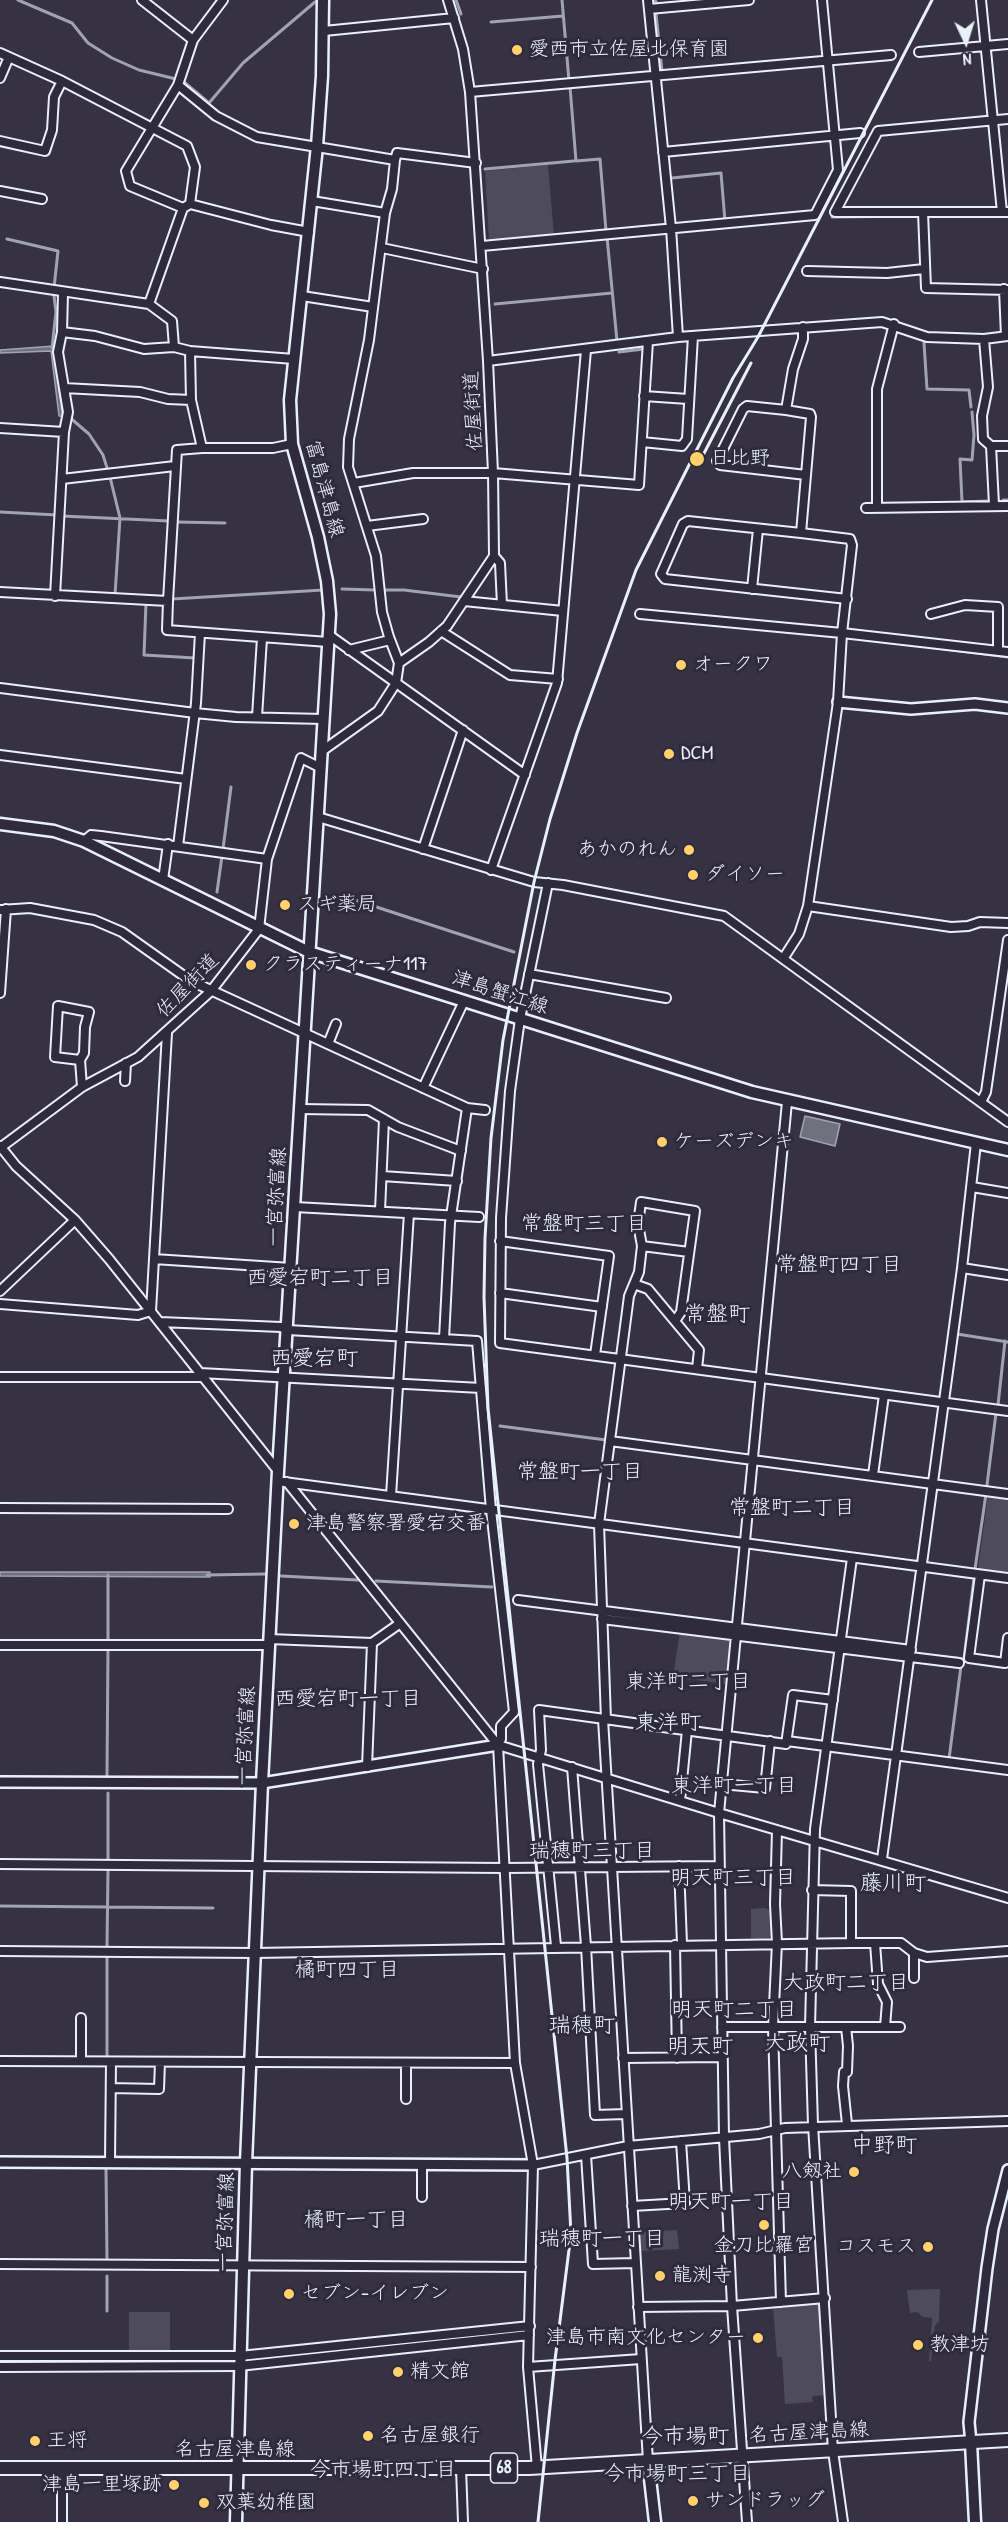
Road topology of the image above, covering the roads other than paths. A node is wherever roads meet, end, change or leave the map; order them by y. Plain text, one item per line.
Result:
1 (142, 0) edge
2 (223, 0) edge
3 (323, 0) edge
4 (448, 0) edge
5 (648, 0) edge
6 (749, 0) edge
7 (822, 0) edge
8 (981, 0) edge
9 (649, 9) junction
10 (454, 18) junction
11 (324, 31) junction
12 (193, 40) junction
13 (1008, 44) edge
14 (985, 46) junction
15 (918, 52) dead end
16 (0, 53) edge
17 (891, 55) dead end
18 (9, 57) junction
19 (827, 61) junction
20 (656, 77) junction
21 (0, 78) edge
22 (62, 81) junction
23 (178, 85) junction
24 (470, 92) junction
25 (1008, 119) edge
26 (993, 120) junction
27 (154, 128) junction
28 (860, 133) dead end
29 (835, 135) junction
30 (0, 141) edge
31 (317, 146) junction
32 (663, 152) junction
33 (395, 160) junction
34 (476, 163) junction
35 (0, 191) edge
36 (42, 199) dead end
37 (312, 201) junction
38 (186, 206) junction
39 (923, 212) junction
40 (1005, 212) edge
41 (385, 213) junction
42 (671, 228) junction
43 (309, 232) junction
44 (482, 246) junction
45 (382, 248) junction
46 (483, 269) junction
47 (924, 269) junction
48 (807, 271) dead end
49 (0, 282) edge
50 (1006, 290) edge
51 (63, 293) junction
52 (302, 296) junction
53 (149, 304) junction
54 (373, 308) junction
55 (894, 324) junction
56 (803, 327) junction
57 (62, 332) junction
58 (693, 336) junction
59 (1007, 336) edge
60 (678, 337) junction
61 (984, 339) junction
62 (648, 341) junction
63 (174, 347) junction
64 (586, 350) junction
65 (190, 351) junction
66 (294, 359) junction
67 (488, 361) junction
68 (64, 388) junction
69 (644, 396) junction
70 (688, 399) junction
71 (191, 400) junction
72 (786, 410) junction
73 (0, 428) edge
74 (64, 432) junction
75 (642, 442) junction
76 (292, 444) junction
77 (991, 446) junction
78 (1008, 446) edge
79 (202, 447) junction
80 (175, 466) junction
81 (493, 473) junction
82 (806, 475) junction
83 (62, 479) junction
84 (575, 480) junction
85 (354, 483) junction
86 (994, 505) junction
87 (1008, 506) edge
88 (866, 508) dead end
89 (877, 508) junction
90 (423, 519) dead end
91 (367, 526) junction
92 (758, 529) junction
93 (801, 533) junction
94 (494, 556) junction
95 (752, 589) junction
96 (0, 592) edge
97 (55, 596) junction
98 (847, 599) junction
99 (168, 601) junction
100 (464, 602) junction
101 (502, 605) junction
102 (563, 611) junction
103 (640, 614) dead end
104 (931, 614) dead end
105 (441, 631) junction
106 (200, 633) junction
107 (842, 633) junction
108 (262, 638) junction
109 (328, 639) junction
110 (390, 640) junction
111 (349, 650) junction
112 (998, 651) junction
113 (1008, 652) edge
114 (399, 663) junction
115 (558, 679) junction
116 (396, 683) junction
117 (0, 688) edge
118 (838, 702) junction
119 (1008, 708) edge
120 (195, 713) junction
121 (257, 717) junction
122 (324, 719) junction
123 (463, 730) junction
124 (322, 751) junction
125 (0, 755) edge
126 (321, 768) junction
127 (525, 775) junction
128 (186, 779) junction
129 (318, 817) junction
130 (0, 824) edge
131 (84, 841) junction
132 (168, 844) junction
133 (178, 846) junction
134 (423, 849) junction
135 (267, 859) junction
136 (491, 870) junction
137 (163, 880) junction
138 (548, 883) junction
139 (808, 906) junction
140 (3, 910) edge
141 (1008, 923) edge
142 (259, 929) junction
143 (1008, 940) edge
144 (309, 952) junction
145 (783, 959) junction
146 (1006, 963) edge
147 (529, 974) junction
148 (211, 991) junction
149 (0, 993) edge
150 (666, 998) dead end
151 (464, 1000) junction
152 (999, 1005) junction
153 (1008, 1006) edge
154 (520, 1019) junction
155 (336, 1024) dead end
156 (166, 1033) junction
157 (304, 1034) junction
158 (328, 1044) junction
159 (80, 1060) junction
160 (126, 1064) junction
161 (125, 1081) dead end
162 (82, 1087) junction
163 (423, 1088) junction
164 (787, 1102) junction
165 (981, 1102) junction
166 (300, 1108) junction
167 (467, 1108) junction
168 (485, 1110) dead end
169 (384, 1119) junction
170 (1008, 1122) edge
171 (976, 1143) junction
172 (0, 1147) edge
173 (1008, 1150) edge
174 (461, 1151) junction
175 (382, 1176) junction
176 (457, 1181) junction
177 (972, 1187) junction
178 (1008, 1193) edge
179 (295, 1207) junction
180 (380, 1212) junction
181 (409, 1213) junction
182 (453, 1215) junction
183 (479, 1216) dead end
184 (75, 1220) junction
185 (500, 1241) junction
186 (642, 1246) junction
187 (689, 1252) junction
188 (154, 1259) junction
189 (291, 1268) junction
190 (962, 1268) junction
191 (1008, 1275) edge
192 (634, 1284) junction
193 (0, 1291) edge
194 (500, 1293) junction
195 (0, 1304) edge
196 (602, 1307) junction
197 (151, 1311) junction
198 (675, 1321) junction
199 (160, 1322) junction
200 (288, 1330) junction
201 (401, 1336) junction
202 (444, 1339) junction
203 (595, 1355) junction
204 (621, 1359) junction
205 (697, 1370) junction
206 (202, 1375) junction
207 (0, 1377) edge
208 (285, 1377) junction
209 (760, 1378) junction
210 (397, 1384) junction
211 (481, 1388) junction
212 (884, 1395) junction
213 (944, 1402) junction
214 (1008, 1411) edge
215 (610, 1441) junction
216 (753, 1460) junction
217 (873, 1475) junction
218 (281, 1478) junction
219 (933, 1483) junction
220 (1008, 1494) edge
221 (391, 1496) junction
222 (0, 1508) edge
223 (228, 1509) dead end
224 (491, 1510) junction
225 (599, 1524) junction
226 (745, 1543) junction
227 (852, 1558) junction
228 (922, 1567) junction
229 (980, 1575) junction
230 (1008, 1578) edge
231 (519, 1600) dead end
232 (602, 1609) junction
233 (603, 1618) junction
234 (399, 1624) junction
235 (737, 1626) junction
236 (735, 1636) junction
237 (1008, 1638) edge
238 (269, 1642) junction
239 (372, 1643) junction
240 (841, 1644) junction
241 (0, 1645) edge
242 (910, 1653) junction
243 (959, 1662) dead end
244 (833, 1700) junction
245 (605, 1719) junction
246 (687, 1730) junction
247 (726, 1736) junction
248 (770, 1741) junction
249 (787, 1741) junction
250 (498, 1744) junction
251 (826, 1747) junction
252 (897, 1756) junction
253 (539, 1757) junction
254 (367, 1767) junction
255 (572, 1767) junction
256 (1008, 1770) edge
257 (606, 1778) junction
258 (0, 1782) edge
259 (262, 1783) junction
260 (721, 1784) junction
261 (680, 1801) junction
262 (718, 1813) junction
263 (777, 1830) junction
264 (814, 1841) junction
265 (882, 1859) junction
266 (0, 1864) edge
267 (259, 1865) junction
268 (679, 1866) junction
269 (719, 1866) junction
270 (549, 1867) junction
271 (580, 1867) junction
272 (612, 1867) junction
273 (504, 1868) junction
274 (812, 1890) junction
275 (1008, 1898) edge
276 (777, 1943) junction
277 (812, 1943) junction
278 (851, 1943) junction
279 (875, 1943) junction
280 (720, 1944) junction
281 (678, 1945) junction
282 (556, 1946) junction
283 (586, 1946) junction
284 (616, 1946) junction
285 (508, 1947) junction
286 (0, 1951) edge
287 (1008, 1951) edge
288 (255, 1953) junction
289 (914, 1953) junction
290 (914, 1978) dead end
291 (81, 2018) dead end
292 (900, 2026) dead end
293 (722, 2027) junction
294 (772, 2027) junction
295 (810, 2027) junction
296 (846, 2027) junction
297 (885, 2027) junction
298 (722, 2057) junction
299 (623, 2058) junction
300 (677, 2058) junction
301 (0, 2061) edge
302 (81, 2061) junction
303 (111, 2062) junction
304 (159, 2062) junction
305 (251, 2062) junction
306 (406, 2063) junction
307 (515, 2063) junction
308 (111, 2088) junction
309 (406, 2099) dead end
310 (626, 2114) junction
311 (1008, 2121) edge
312 (847, 2124) junction
313 (813, 2125) junction
314 (774, 2130) junction
315 (724, 2138) junction
316 (681, 2141) junction
317 (628, 2146) junction
318 (586, 2155) junction
319 (0, 2162) edge
320 (110, 2162) junction
321 (246, 2163) junction
322 (422, 2164) junction
323 (532, 2165) junction
324 (1008, 2170) edge
325 (422, 2197) dead end
326 (632, 2206) junction
327 (635, 2263) junction
328 (0, 2264) edge
329 (243, 2265) junction
330 (531, 2266) junction
331 (825, 2298) junction
332 (781, 2302) junction
333 (732, 2306) junction
334 (638, 2307) junction
335 (530, 2326) junction
336 (529, 2335) junction
337 (0, 2356) edge
338 (641, 2359) junction
339 (239, 2361) junction
340 (0, 2367) edge
341 (528, 2367) junction
342 (1008, 2440) edge
343 (971, 2443) junction
344 (833, 2451) junction
345 (742, 2456) junction
346 (648, 2462) junction
347 (0, 2468) edge
348 (461, 2468) junction
349 (537, 2468) junction
350 (62, 2469) junction
351 (236, 2469) junction
352 (62, 2522) edge
353 (236, 2522) edge
354 (463, 2522) edge
355 (655, 2522) edge
356 (747, 2522) edge
357 (843, 2522) edge
358 (975, 2522) edge

1 - 12 street
2 - 12 street
3 - 11 main road, 富島津島線
4 - 10 street, 佐屋街道
5 - 9 street
6 - 9 street
7 - 19 street
8 - 14 street
9 - 20 street
10 - 11 street
10 - 24 street, 佐屋街道
11 - 31 main road, 富島津島線
12 - 23 street
13 - 14 street
14 - 15 street
14 - 26 street
16 - 18 street
17 - 19 street
18 - 21 street
18 - 22 street
19 - 20 street
19 - 29 street
20 - 24 street
20 - 32 street
22 - 27 street
22 - 30 street
23 - 27 street
23 - 31 street
24 - 34 street, 佐屋街道
25 - 26 street
26 - 39 street
26 - 40 street
27 - 38 street
27 - 38 street
28 - 29 street
29 - 32 street
29 - 42 street
31 - 33 street
31 - 37 main road, 富島津島線
32 - 42 street
33 - 34 street
33 - 41 street
34 - 44 street, 佐屋街道
35 - 36 street
37 - 41 street
37 - 43 main road, 富島津島線
38 - 43 street
38 - 53 street
39 - 40 street
39 - 47 street
41 - 45 street
42 - 44 street
42 - 60 street
43 - 52 main road, 富島津島線
44 - 46 street, 佐屋街道
45 - 46 street
45 - 54 street
46 - 67 street, 佐屋街道
47 - 48 street
47 - 50 street
49 - 51 street
50 - 59 street
51 - 53 street
51 - 57 street
52 - 54 street
52 - 66 main road, 富島津島線
53 - 63 street
54 - 85 street
55 - 56 street
55 - 61 street
55 - 89 street
56 - 58 street
56 - 72 street
57 - 63 street
57 - 68 street
58 - 60 street
58 - 70 street
59 - 61 street
60 - 62 street
61 - 77 street
62 - 64 street
62 - 69 street
63 - 65 street
64 - 67 street
64 - 84 street
65 - 66 street
65 - 71 street
66 - 76 main road, 富島津島線
67 - 81 street, 佐屋街道
68 - 71 street
68 - 74 street
69 - 70 street
69 - 75 street
70 - 75 street
71 - 79 street
72 - 82 street
72 - 82 street
73 - 74 street
74 - 83 street
75 - 84 street
76 - 79 street
76 - 109 main road, 富島津島線
77 - 78 street
77 - 86 street
79 - 80 street
80 - 83 street
80 - 99 street
81 - 84 street
81 - 85 street
81 - 94 street, 佐屋街道
82 - 93 street
83 - 97 street
84 - 102 street
85 - 91 street
86 - 87 street
86 - 89 street
88 - 89 street
90 - 91 street
91 - 110 street
92 - 93 street
92 - 95 street
92 - 95 street
93 - 98 street
94 - 100 street
94 - 101 street, 佐屋街道
95 - 98 street
96 - 97 street
97 - 99 street
98 - 107 street
99 - 106 street
100 - 101 street
100 - 105 street
101 - 102 street
102 - 115 street
103 - 107 street
104 - 112 street
105 - 114 street
105 - 115 street
106 - 108 street
106 - 120 street
107 - 112 street
107 - 118 street
108 - 109 street
108 - 121 street
109 - 111 street
109 - 122 main road, 富島津島線
110 - 111 street
110 - 114 street
111 - 116 street
112 - 113 street
114 - 116 street
115 - 127 street
116 - 123 street
116 - 124 street
117 - 120 street
118 - 119 street
118 - 139 street
120 - 121 street
120 - 128 street
121 - 122 street
122 - 124 main road, 富島津島線
123 - 127 street
123 - 134 street
124 - 126 main road, 富島津島線
125 - 128 street
126 - 129 main road, 富島津島線
126 - 135 street
127 - 136 street
128 - 133 street
129 - 134 street
129 - 144 main road, 富島津島線
130 - 131 main road, 津島蟹江線
131 - 132 street
131 - 137 main road, 津島蟹江線
132 - 133 street
132 - 137 street
133 - 135 street
134 - 136 street
135 - 142 street
136 - 138 street
137 - 142 main road, 津島蟹江線
138 - 145 street
138 - 147 street
139 - 141 street
139 - 145 street
140 - 148 street
140 - 149 street
142 - 144 main road, 津島蟹江線
142 - 148 street, 佐屋街道
143 - 146 street
144 - 151 main road, 津島蟹江線
144 - 157 main road, 一宮弥富線
145 - 165 street
146 - 152 street
147 - 150 street
147 - 154 street
148 - 156 street, 佐屋街道
148 - 157 street
151 - 154 main road, 津島蟹江線
151 - 163 street
152 - 153 street
152 - 165 street
154 - 164 main road, 津島蟹江線
154 - 185 street
155 - 158 street
156 - 160 street, 佐屋街道
156 - 188 street
157 - 158 street
157 - 166 main road, 一宮弥富線
158 - 163 street
159 - 159 street
159 - 162 street
160 - 161 street
160 - 162 street, 佐屋街道
162 - 172 street, 佐屋街道
163 - 167 street
164 - 171 main road, 津島蟹江線
164 - 209 street
165 - 170 street
166 - 169 street
166 - 179 main road, 一宮弥富線
167 - 168 street
167 - 174 street
169 - 174 street
169 - 175 street
171 - 173 main road, 津島蟹江線
171 - 177 street
172 - 184 street
174 - 176 street
175 - 176 street
175 - 180 street
176 - 182 street
177 - 178 street
177 - 190 street
179 - 180 street
179 - 189 main road, 一宮弥富線
180 - 181 street
181 - 182 street
181 - 201 street
182 - 183 street
182 - 202 street
184 - 193 street
184 - 197 street
185 - 194 street
185 - 196 street
186 - 187 street
186 - 187 street
186 - 192 street
187 - 198 street
188 - 189 street
188 - 197 street
189 - 200 main road, 一宮弥富線
190 - 191 street
190 - 213 street
192 - 198 street
192 - 204 street
194 - 196 street
194 - 203 street
195 - 197 street
196 - 203 street
197 - 199 street
198 - 205 street
199 - 200 street
199 - 206 street
200 - 201 street
200 - 208 main road, 一宮弥富線
201 - 202 street
201 - 210 street
202 - 211 street
203 - 204 street
204 - 205 street
204 - 215 street
205 - 209 street
206 - 207 street
206 - 208 street
206 - 218 street
208 - 210 street
208 - 218 main road, 一宮弥富線
209 - 212 street
209 - 216 street
210 - 211 street
210 - 221 street
211 - 224 street
212 - 213 street
212 - 217 street
213 - 214 street
213 - 219 street
215 - 216 street
215 - 225 street
216 - 217 street
216 - 226 street
217 - 219 street
218 - 221 street
218 - 234 street
218 - 238 main road, 一宮弥富線
219 - 220 street
219 - 228 street
221 - 224 street
222 - 223 street
224 - 225 street
224 - 250 street
225 - 226 street
225 - 232 street
226 - 227 street
226 - 235 street
227 - 228 street
227 - 240 street
228 - 229 street
228 - 242 street
229 - 230 street
229 - 237 street
231 - 232 street
232 - 233 street
232 - 235 street
233 - 236 street
233 - 245 street
234 - 239 street
234 - 250 street
235 - 236 street
235 - 240 street
236 - 240 street
236 - 247 street
238 - 239 street
238 - 241 street
238 - 259 main road, 一宮弥富線
239 - 254 street
240 - 242 street
240 - 244 street
242 - 243 street
242 - 252 street
244 - 249 street
244 - 251 street
245 - 246 street
245 - 253 street
245 - 257 street
246 - 247 street
246 - 261 street
247 - 248 street
247 - 260 street
248 - 249 street
248 - 260 street
249 - 251 street
250 - 253 street
250 - 254 street
250 - 273 street
251 - 252 street
251 - 264 street
252 - 256 street
252 - 265 street
253 - 255 street
253 - 270 street
254 - 259 street
255 - 257 street
255 - 271 street
257 - 261 street
257 - 272 street
258 - 259 street
259 - 267 main road, 一宮弥富線
260 - 262 street
261 - 262 street
262 - 263 street
262 - 269 street
263 - 264 street
263 - 276 street
264 - 265 street
264 - 274 street
265 - 275 street
266 - 267 street
267 - 273 street
267 - 288 main road, 一宮弥富線
268 - 269 street
268 - 272 street
268 - 281 street
269 - 280 street
270 - 271 street
270 - 273 street
270 - 282 street
271 - 272 street
271 - 283 street
272 - 284 street
273 - 285 street
274 - 277 street
274 - 278 street
276 - 277 street
276 - 280 street
276 - 294 street
277 - 278 street
277 - 295 street
278 - 279 street
279 - 289 street
279 - 297 street
280 - 281 street
280 - 293 street
281 - 284 street
281 - 300 street
282 - 283 street
282 - 285 street
283 - 284 street
283 - 310 street
284 - 299 street
285 - 288 street
285 - 307 street
286 - 288 street
287 - 289 street
288 - 305 main road, 一宮弥富線
289 - 290 street
291 - 302 street
292 - 297 street
293 - 294 street
293 - 298 street
294 - 295 street
294 - 314 street
295 - 296 street
295 - 313 street
296 - 297 street
296 - 312 street
298 - 300 street
298 - 315 street
299 - 300 street
299 - 310 street
301 - 302 street
302 - 303 street
303 - 304 street
303 - 308 street
304 - 305 street
304 - 308 street
305 - 306 street
305 - 321 main road, 一宮弥富線
306 - 307 street
306 - 309 street
307 - 323 street
308 - 320 street
310 - 317 street
311 - 312 street
312 - 313 street
313 - 314 street
313 - 331 street
314 - 315 street
314 - 332 street
315 - 316 street
315 - 333 street
316 - 317 street
316 - 326 street
317 - 318 street
317 - 326 street
318 - 323 street
318 - 327 street
319 - 320 street
320 - 321 street
321 - 322 street
321 - 329 main road, 一宮弥富線
322 - 323 street
322 - 325 street
323 - 330 street
324 - 343 street
326 - 327 street
327 - 334 street
328 - 329 street
329 - 330 street
329 - 339 main road, 一宮弥富線
330 - 335 street
331 - 332 street
331 - 344 street
332 - 333 street
333 - 334 street
333 - 345 street
334 - 338 street
335 - 336 street
335 - 339 street
336 - 339 street
336 - 341 street
337 - 339 street
338 - 341 street
338 - 346 street
339 - 340 street
339 - 351 main road, 一宮弥富線
341 - 349 street
342 - 343 main road, 名古屋津島線 / 68
343 - 344 main road, 名古屋津島線 / 68
343 - 358 main road
344 - 345 main road, 名古屋津島線 / 68
344 - 357 street
345 - 346 main road, 名古屋津島線 / 68
345 - 356 street
346 - 349 main road, 名古屋津島線 / 68
346 - 355 main road
347 - 350 main road, 名古屋津島線 / 68
348 - 349 main road, 名古屋津島線 / 68
348 - 351 main road, 名古屋津島線 / 68
348 - 354 street
350 - 351 main road, 名古屋津島線 / 68
350 - 352 street
351 - 353 main road, 一宮弥富線

